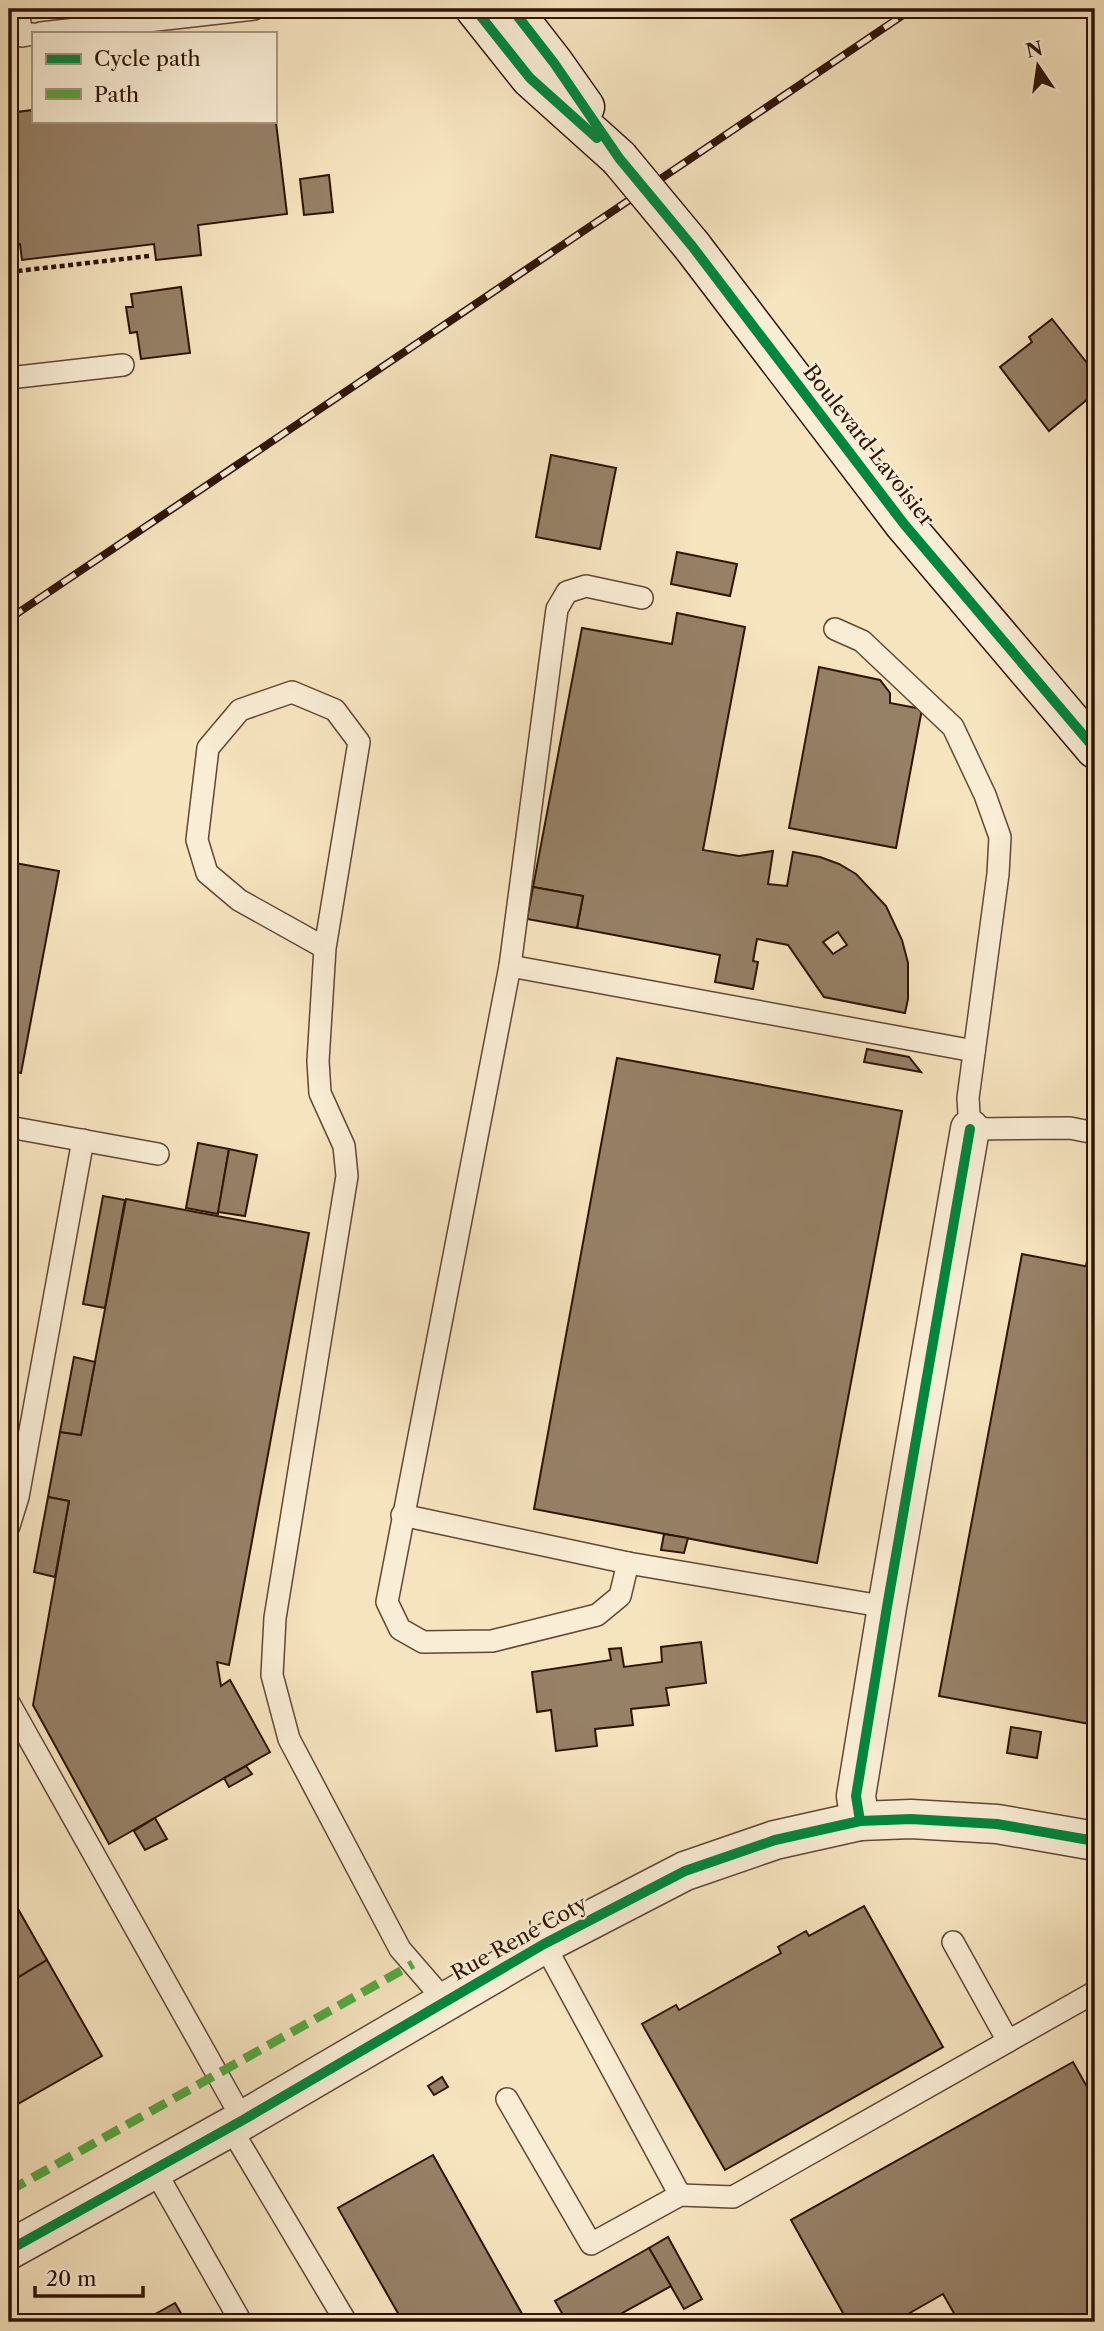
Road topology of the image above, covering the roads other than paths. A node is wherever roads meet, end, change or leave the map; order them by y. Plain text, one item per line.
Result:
1 (18, 9) edge
2 (254, 9) edge
3 (475, 9) edge
4 (512, 9) edge
5 (50, 32) edge
6 (32, 34) edge
7 (620, 158) junction
8 (123, 365) dead end
9 (9, 378) edge
10 (642, 598) dead end
11 (835, 629) dead end
12 (1095, 749) edge
13 (326, 948) junction
14 (510, 966) junction
15 (974, 1051) junction
16 (9, 1127) edge
17 (970, 1129) junction
18 (1095, 1133) edge
19 (83, 1140) junction
20 (158, 1154) dead end
21 (402, 1516) junction
22 (9, 1526) edge
23 (628, 1563) junction
24 (887, 1607) junction
25 (9, 1703) edge
26 (860, 1821) junction
27 (1095, 1841) edge
28 (953, 1942) dead end
29 (544, 1944) junction
30 (1095, 1992) edge
31 (445, 2001) junction
32 (1008, 2041) junction
33 (507, 2099) dead end
34 (237, 2123) junction
35 (154, 2169) junction
36 (680, 2195) junction
37 (9, 2250) edge
38 (241, 2322) edge
39 (346, 2322) edge

1 - 6 lane
2 - 5 lane
3 - 7 street, Boulevard Lavoisier
4 - 7 street, Boulevard Lavoisier
7 - 12 street, Boulevard Lavoisier, bridge
8 - 9 lane
10 - 14 lane
11 - 15 lane
13 - 13 lane
13 - 31 lane
14 - 15 lane
14 - 21 lane
15 - 17 lane
16 - 19 lane
17 - 18 lane
17 - 24 street
19 - 20 lane
19 - 22 lane
21 - 23 lane
21 - 23 lane
23 - 24 lane
24 - 26 street
25 - 34 lane
26 - 27 street, Rue René Coty
26 - 29 street, Rue René Coty
28 - 32 lane
29 - 31 street, Rue René Coty
29 - 36 lane
30 - 32 lane
31 - 34 street, Rue René Coty
32 - 36 lane
33 - 36 lane
34 - 35 street, Rue René Coty
34 - 39 lane
35 - 37 street, Rue René Coty
35 - 38 lane

